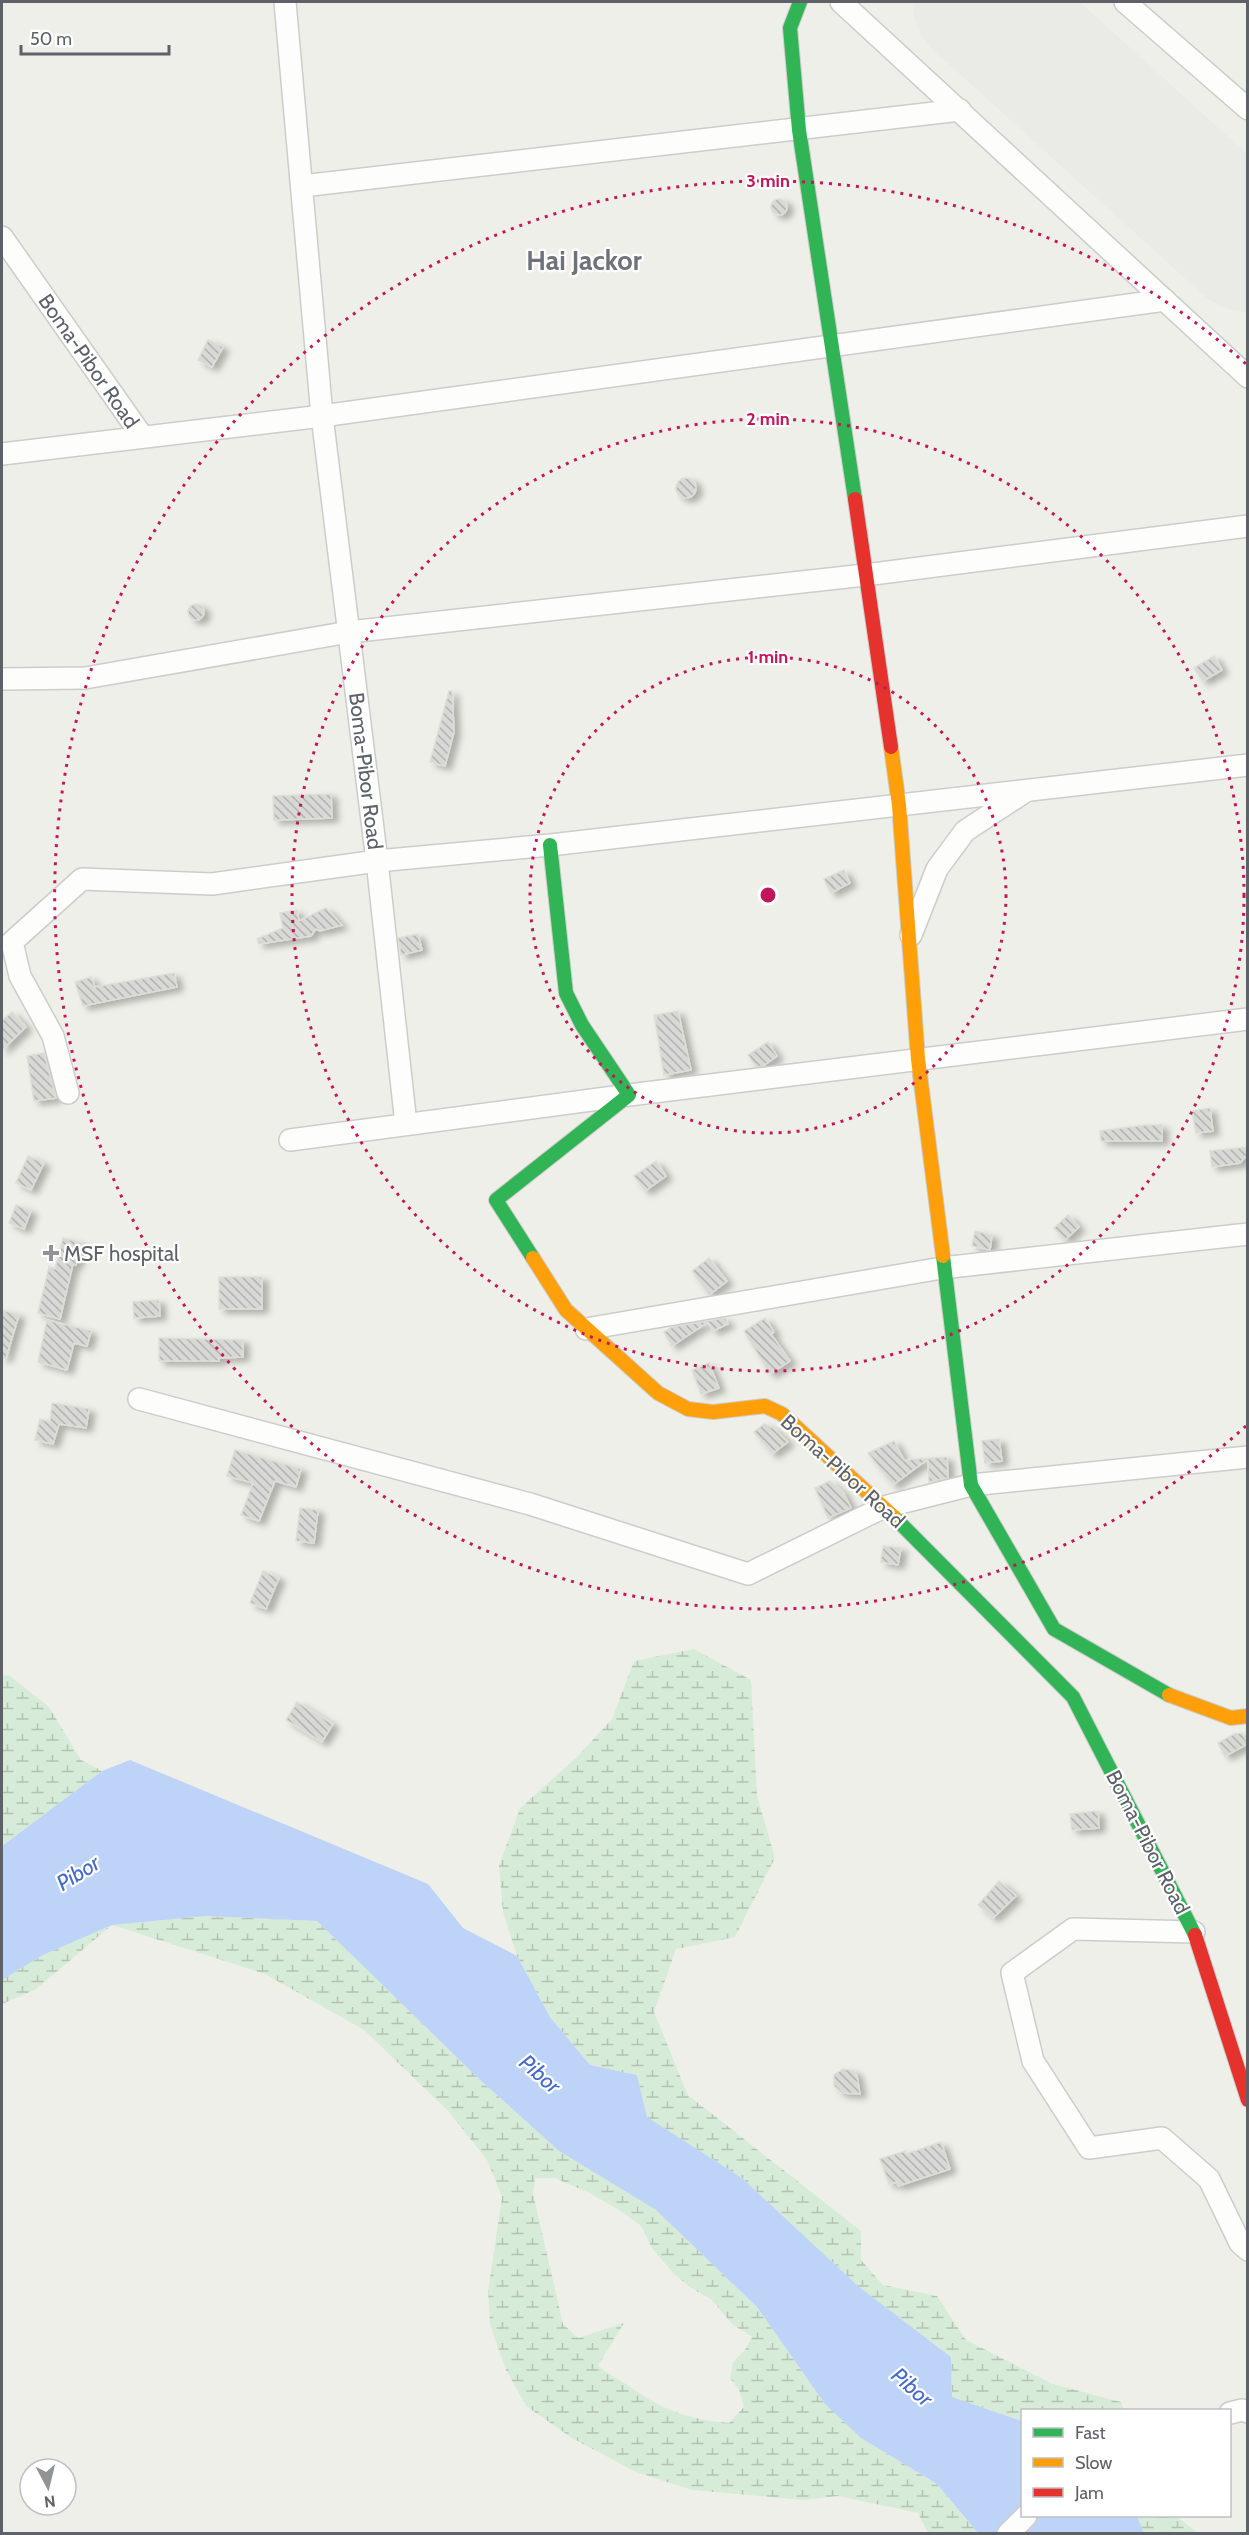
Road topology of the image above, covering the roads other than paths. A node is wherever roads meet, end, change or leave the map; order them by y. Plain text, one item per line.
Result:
1 (285, 2) edge
2 (800, 2) edge
3 (841, 2) edge
4 (1125, 2) edge
5 (1242, 99) edge
6 (960, 110) junction
7 (799, 130) junction
8 (302, 186) junction
9 (2, 237) edge
10 (1165, 300) junction
11 (833, 346) junction
12 (1248, 377) edge
13 (322, 416) junction
14 (142, 436) junction
15 (2, 454) edge
16 (1248, 526) edge
17 (865, 574) junction
18 (349, 632) junction
19 (2, 679) edge
20 (1248, 765) edge
21 (1026, 790) junction
22 (899, 806) junction
23 (549, 845) junction
24 (377, 861) junction
25 (909, 940) junction
26 (1248, 1019) edge
27 (918, 1059) junction
28 (68, 1094) dead end
29 (629, 1095) junction
30 (406, 1124) junction
31 (290, 1140) dead end
32 (1248, 1234) edge
33 (942, 1268) junction
34 (586, 1329) junction
35 (139, 1399) dead end
36 (1248, 1457) edge
37 (971, 1485) junction
38 (884, 1507) junction
39 (1248, 1716) edge
40 (1194, 1932) junction
41 (1248, 2100) edge
42 (1248, 2250) edge
43 (1248, 2412) edge
44 (1231, 2413) edge
45 (1025, 2517) edge
46 (1008, 2534) edge

1 - 8 street
2 - 7 street
3 - 6 street
4 - 5 street
6 - 7 street
6 - 10 street
7 - 8 street
7 - 11 street
8 - 13 street
9 - 14 street, Boma-Pibor Road
10 - 11 street
10 - 12 street
11 - 13 street
11 - 17 street
13 - 14 street, Boma-Pibor Road
13 - 18 street, Boma-Pibor Road
14 - 15 street
16 - 17 street
17 - 18 street
17 - 22 street
18 - 19 street
18 - 24 street, Boma-Pibor Road
20 - 21 street, Boma-Pibor Road
21 - 22 street, Boma-Pibor Road
21 - 25 street
22 - 23 street, Boma-Pibor Road
22 - 25 street
23 - 24 street, Boma-Pibor Road
23 - 29 street
24 - 28 street
24 - 30 street
25 - 27 street
26 - 27 street
27 - 29 street
27 - 33 street
29 - 30 street
29 - 34 street, Boma-Pibor Road
30 - 31 street
32 - 33 street
33 - 34 street
33 - 37 street
34 - 38 street, Boma-Pibor Road
35 - 38 street
36 - 37 street
37 - 38 street
37 - 39 street
38 - 40 street, Boma-Pibor Road
40 - 41 street, Boma-Pibor Road
40 - 42 street
43 - 44 street
45 - 46 street

